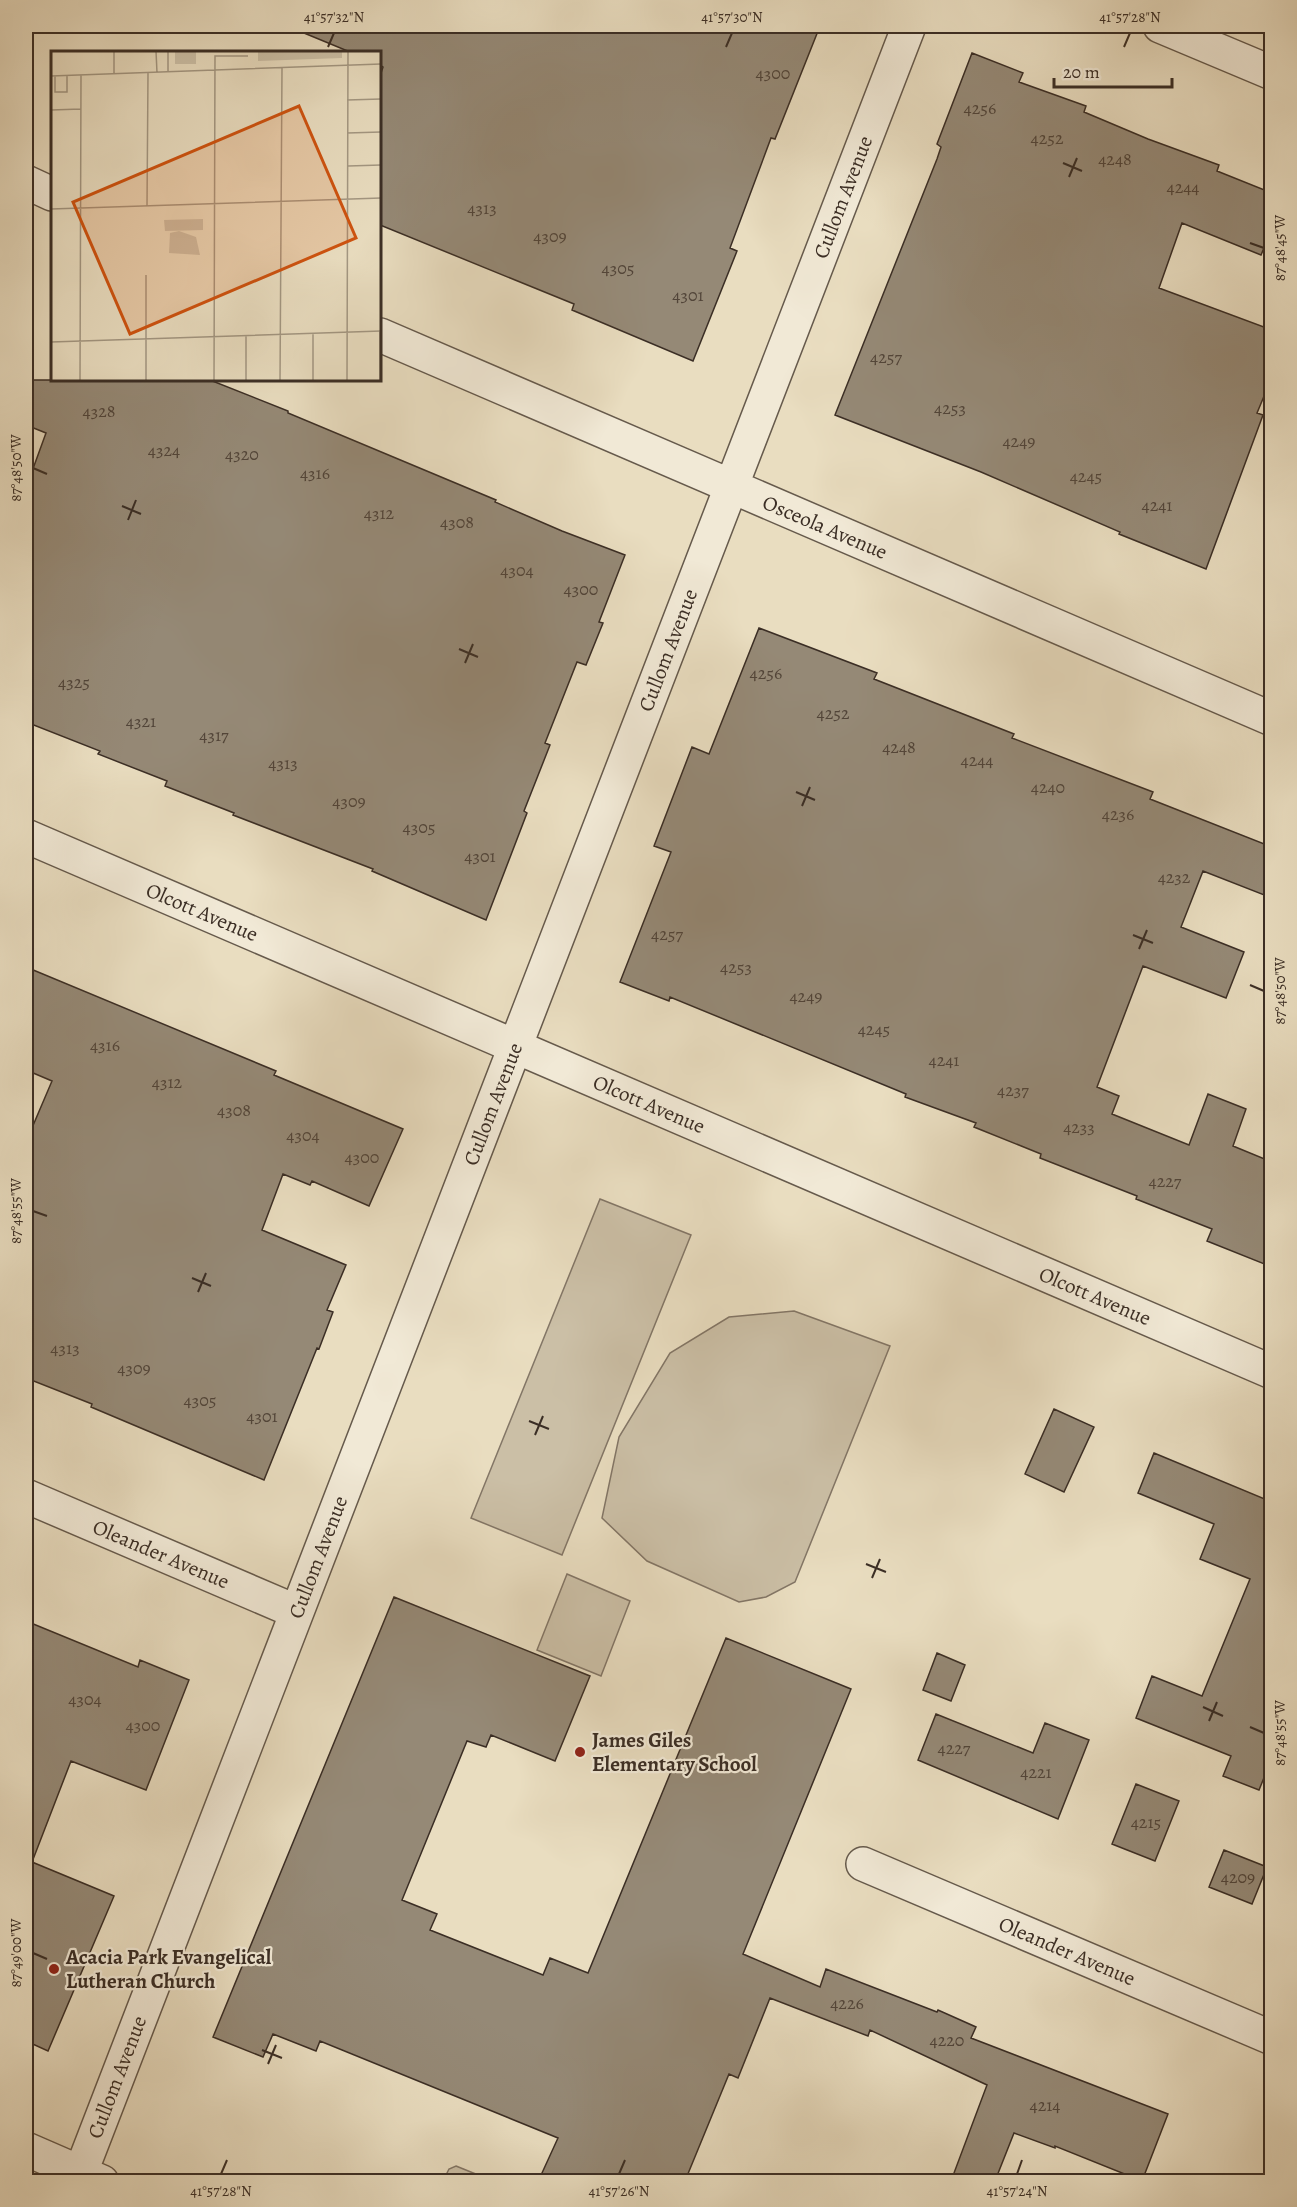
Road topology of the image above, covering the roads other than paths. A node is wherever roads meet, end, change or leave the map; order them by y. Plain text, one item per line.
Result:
1 (909, 26) edge
2 (1160, 26) edge
3 (1272, 73) edge
4 (26, 182) edge
5 (51, 194) edge
6 (381, 335) edge
7 (732, 486) junction
8 (1272, 719) edge
9 (26, 836) edge
10 (515, 1047) junction
11 (1272, 1372) edge
12 (26, 1496) edge
13 (297, 1612) junction
14 (863, 1864) dead end
15 (1272, 2038) edge
16 (26, 2149) edge
17 (87, 2178) edge

1 - 7 street, Cullom Avenue
2 - 3 street
4 - 5 street
6 - 7 street, Osceola Avenue
7 - 8 street, Osceola Avenue
7 - 10 street, Cullom Avenue
9 - 10 street, Olcott Avenue
10 - 11 street, Olcott Avenue
10 - 13 street, Cullom Avenue
12 - 13 street, Oleander Avenue
13 - 17 street, Cullom Avenue
14 - 15 street, Oleander Avenue
16 - 17 street

